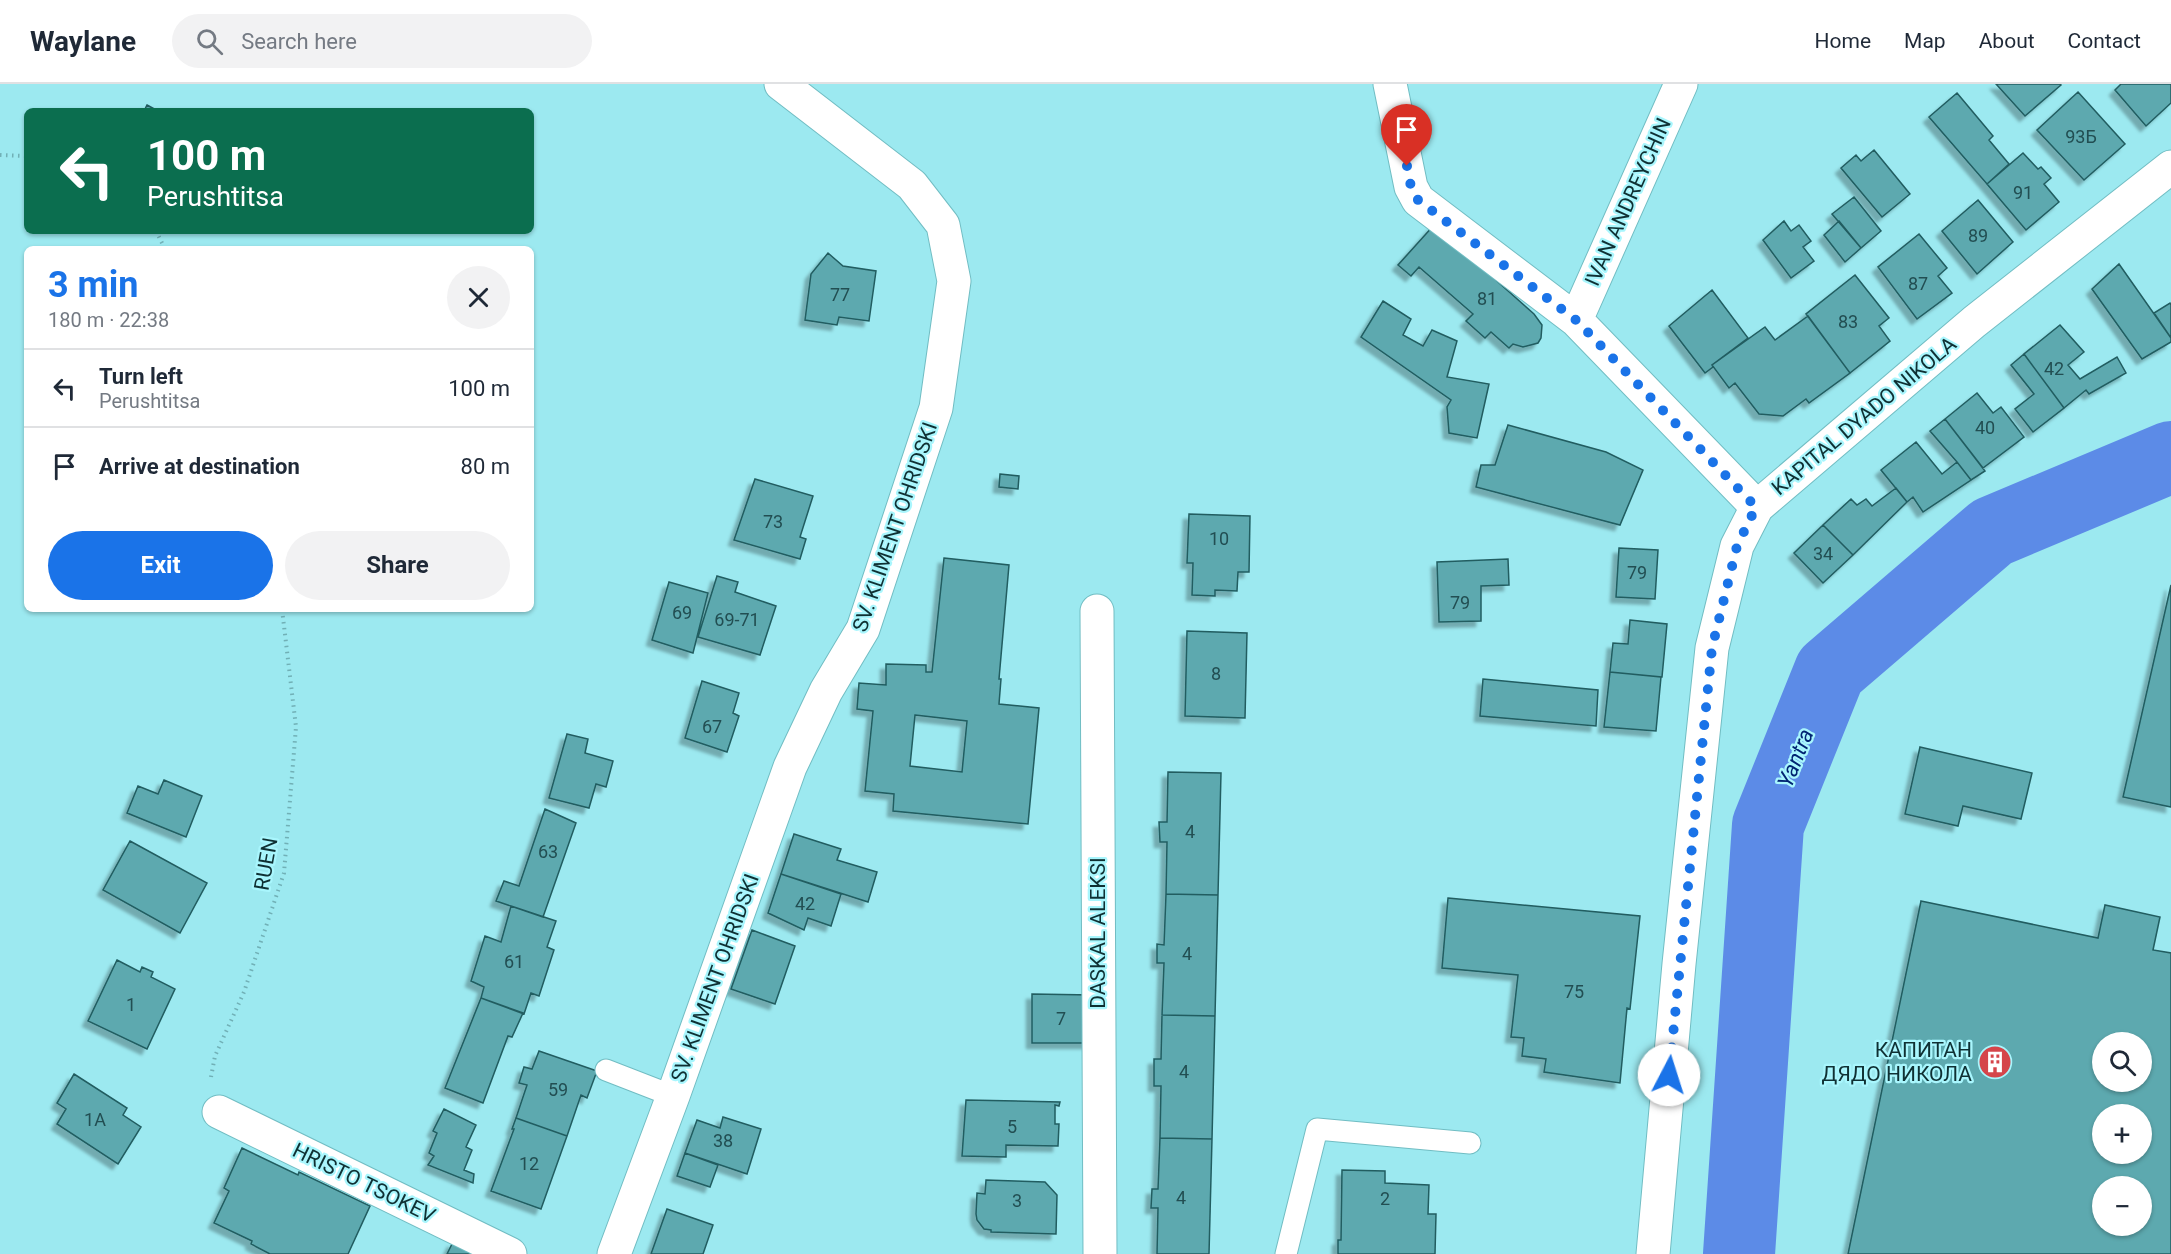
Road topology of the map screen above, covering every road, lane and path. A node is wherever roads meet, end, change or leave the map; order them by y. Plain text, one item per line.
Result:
1 (781, 84) edge
2 (1390, 84) edge
3 (1681, 84) edge
4 (0, 155) edge
5 (24, 156) edge
6 (2171, 167) edge
7 (1576, 320) junction
8 (1756, 507) junction
9 (1097, 611) dead end
10 (282, 612) edge
11 (606, 1070) dead end
12 (673, 1096) junction
13 (219, 1112) joint
14 (1470, 1143) dead end
15 (510, 1254) edge
16 (614, 1254) edge
17 (1100, 1254) edge
18 (1286, 1254) edge
19 (1653, 1254) edge

1 - 12 street, SV. KLIMENT OHRIDSKI
2 - 7 street
3 - 7 street, IVAN ANDREYCHIN
4 - 5 path
6 - 8 street, KAPITAL DYADO NIKOLA
7 - 8 street
8 - 19 street, KAPITAL DYADO NIKOLA
9 - 17 street, DASKAL ALEKSI
10 - 13 path, RUEN
11 - 12 lane
12 - 16 street, SV. KLIMENT OHRIDSKI
13 - 15 street, HRISTO TSOKEV
14 - 18 lane

